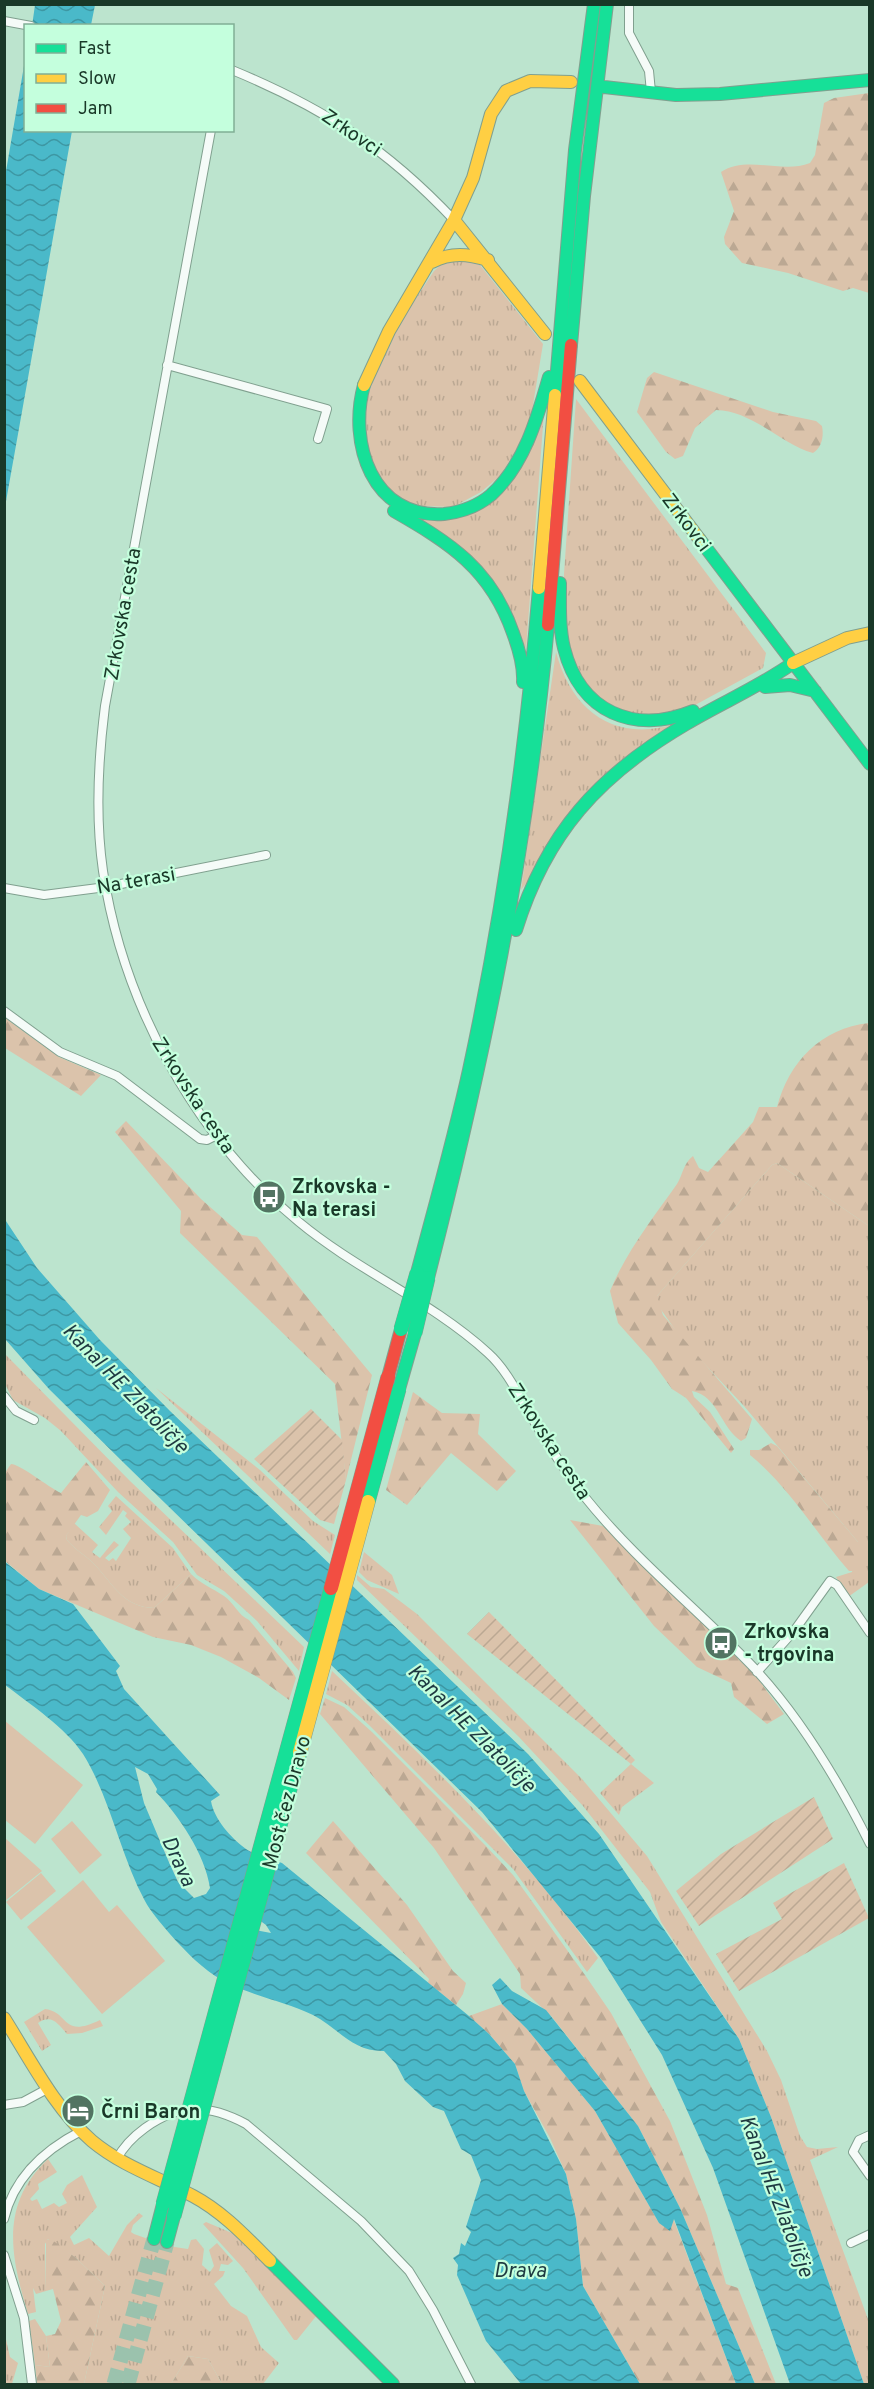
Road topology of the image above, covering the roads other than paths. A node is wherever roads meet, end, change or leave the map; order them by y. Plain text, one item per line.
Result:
1 (594, 4) edge
2 (607, 4) edge
3 (629, 4) edge
4 (4, 21) edge
5 (24, 24) edge
6 (234, 71) edge
7 (870, 80) edge
8 (571, 82) dead end
9 (604, 87) dead end
10 (651, 92) junction
11 (211, 132) edge
12 (454, 220) junction
13 (488, 260) junction
14 (432, 262) junction
15 (562, 324) junction
16 (544, 334) dead end
17 (167, 365) junction
18 (580, 381) dead end
19 (318, 439) dead end
20 (553, 561) junction
21 (870, 633) edge
22 (793, 663) junction
23 (756, 686) junction
24 (815, 691) junction
25 (526, 720) junction
26 (870, 764) edge
27 (266, 855) dead end
28 (106, 887) junction
29 (4, 888) edge
30 (492, 999) junction
31 (4, 1011) edge
32 (217, 1135) junction
33 (422, 1275) junction
34 (408, 1331) junction
35 (4, 1396) edge
36 (34, 1420) dead end
37 (870, 1633) edge
38 (757, 1672) junction
39 (870, 1844) edge
40 (4, 2018) edge
41 (49, 2088) junction
42 (4, 2105) edge
43 (81, 2131) junction
44 (870, 2135) edge
45 (117, 2159) junction
46 (870, 2176) edge
47 (4, 2219) edge
48 (870, 2234) edge
49 (851, 2243) dead end
50 (4, 2255) edge
51 (32, 2385) edge
52 (393, 2385) edge
53 (471, 2385) edge

1 - 15 main road
2 - 20 main road
3 - 10 street
4 - 5 street
6 - 12 street, Zrkovci
7 - 10 main road
8 - 12 main road
9 - 10 main road
11 - 17 street, Zrkovska cesta
12 - 13 main road, Zrkovci
12 - 14 main road
12 - 25 main road
13 - 14 main road
13 - 16 main road, Zrkovci
14 - 15 main road
15 - 25 main road
17 - 19 street
17 - 28 street, Zrkovska cesta
18 - 22 main road, Zrkovci
20 - 22 main road
20 - 30 main road
21 - 22 main road
22 - 23 main road
22 - 24 main road, Zrkovci
23 - 24 main road
23 - 30 main road
24 - 26 main road, Zrkovci
25 - 33 main road
27 - 28 street, Na terasi
28 - 29 street, Na terasi
28 - 32 street, Zrkovska cesta
30 - 33 main road
31 - 32 street
32 - 38 street, Zrkovska cesta
33 - 34 main road, bridge
34 - 34 main road, Most čez Dravo, bridge
35 - 36 street
37 - 38 street
38 - 39 street, Zrkovska cesta
40 - 41 main road
41 - 42 street
41 - 43 main road
43 - 45 main road
43 - 47 street
44 - 46 street
45 - 52 main road
45 - 53 street
48 - 49 street
50 - 51 street

